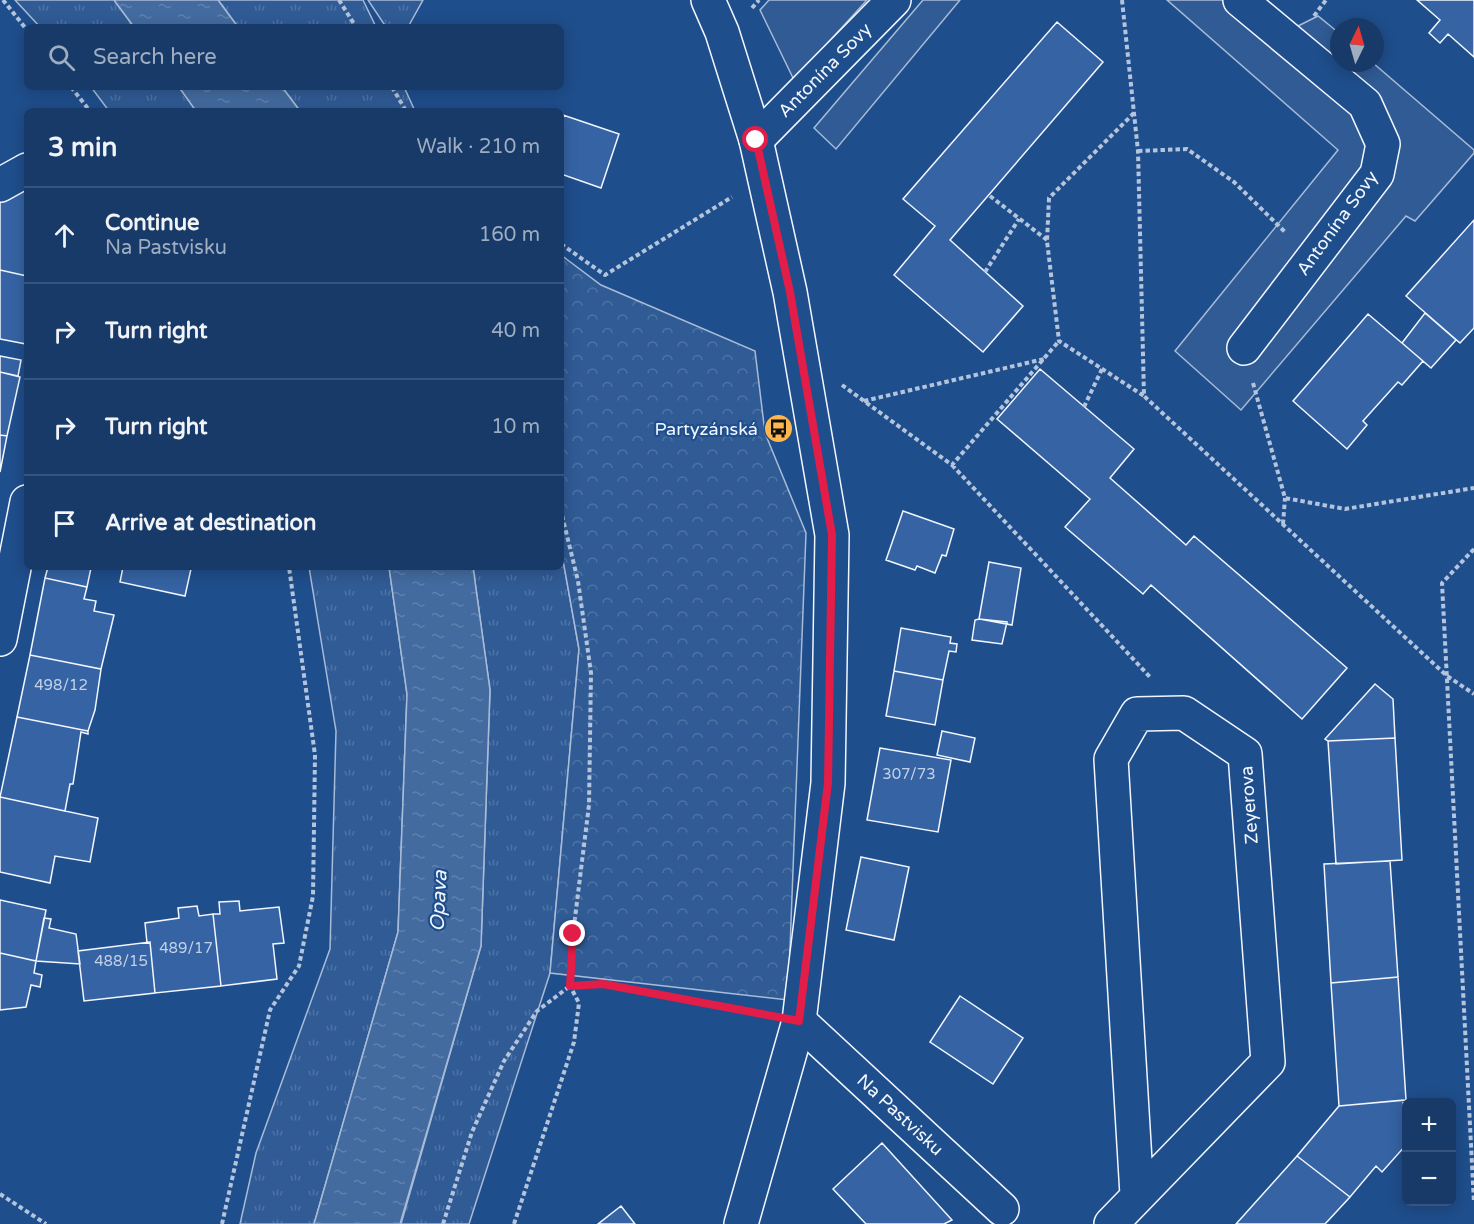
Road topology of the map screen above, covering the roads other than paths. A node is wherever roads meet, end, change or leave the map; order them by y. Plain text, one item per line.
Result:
1 (708, 0) edge
2 (894, 0) edge
3 (1240, 0) edge
4 (756, 140) junction
5 (24, 172) edge
6 (0, 185) edge
7 (1244, 348) road end
8 (24, 517) edge
9 (0, 639) edge
10 (799, 1021) junction
11 (1137, 1195) junction
12 (1002, 1209) dead end
13 (741, 1224) edge
14 (1112, 1224) edge

1 - 4 street
2 - 4 street, Antonína Sovy
3 - 7 street, Antonína Sovy
4 - 10 street
5 - 6 street
8 - 9 street
10 - 12 street, Na Pastvisku
10 - 13 street
11 - 11 street, Zeyerova
11 - 14 street, Zeyerova

